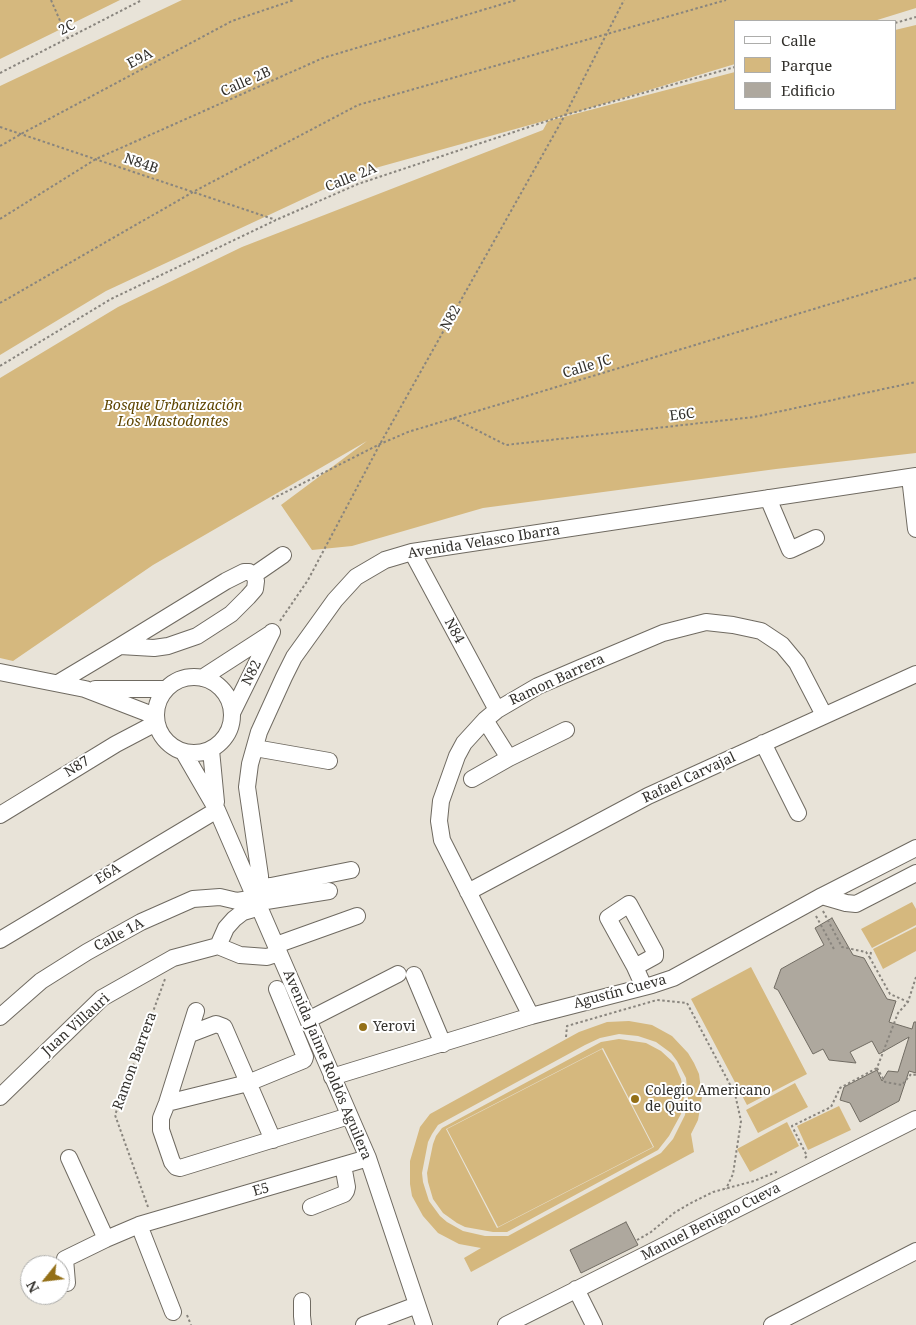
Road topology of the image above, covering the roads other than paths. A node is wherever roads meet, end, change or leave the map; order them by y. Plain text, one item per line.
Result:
1 (913, 476) edge
2 (768, 498) junction
3 (916, 529) edge
4 (816, 538) dead end
5 (412, 552) junction
6 (282, 554) dead end
7 (254, 575) junction
8 (120, 646) junction
9 (0, 672) edge
10 (916, 674) edge
11 (202, 678) junction
12 (58, 683) junction
13 (85, 689) junction
14 (165, 689) junction
15 (232, 713) junction
16 (491, 715) junction
17 (824, 715) junction
18 (156, 719) junction
19 (566, 730) dead end
20 (763, 743) junction
21 (255, 748) junction
22 (211, 750) junction
23 (184, 753) junction
24 (509, 758) junction
25 (329, 761) dead end
26 (472, 779) dead end
27 (216, 810) junction
28 (798, 813) dead end
29 (0, 815) edge
30 (916, 848) edge
31 (351, 870) dead end
32 (916, 873) edge
33 (329, 891) dead end
34 (468, 892) junction
35 (259, 899) junction
36 (816, 900) junction
37 (357, 916) dead end
38 (0, 940) edge
39 (218, 946) junction
40 (278, 949) junction
41 (635, 967) dead end
42 (644, 988) junction
43 (277, 989) dead end
44 (196, 1012) dead end
45 (531, 1016) junction
46 (0, 1017) edge
47 (308, 1020) junction
48 (190, 1034) junction
49 (443, 1044) junction
50 (332, 1077) junction
51 (248, 1083) junction
52 (0, 1097) edge
53 (167, 1104) junction
54 (349, 1116) junction
55 (916, 1119) edge
56 (273, 1140) junction
57 (69, 1158) dead end
58 (368, 1158) junction
59 (343, 1165) junction
60 (312, 1207) dead end
61 (146, 1223) junction
62 (106, 1239) junction
63 (916, 1251) edge
64 (70, 1257) edge
65 (576, 1289) junction
66 (302, 1301) dead end
67 (417, 1305) junction
68 (173, 1312) dead end
69 (303, 1325) edge
70 (364, 1325) edge
71 (424, 1325) edge
72 (506, 1325) edge
73 (594, 1325) edge
74 (772, 1325) edge

1 - 2 street, Avenida Velasco Ibarra
1 - 3 street
2 - 4 street
2 - 5 street, Avenida Velasco Ibarra
5 - 16 street, N84
5 - 21 street, Avenida Velasco Ibarra
6 - 7 street
7 - 8 street
7 - 8 street
8 - 12 street
9 - 12 street
10 - 17 street, Rafael Carvajal
11 - 14 street
11 - 15 street
11 - 15 street, N82
12 - 13 street
13 - 14 street
13 - 18 street
14 - 18 street
15 - 22 street
16 - 17 street, Ramon Barrera
16 - 24 street, N84
16 - 34 street, Ramon Barrera
17 - 20 street, Rafael Carvajal
18 - 23 street
18 - 29 street, N87
19 - 24 street
20 - 28 street
20 - 34 street, Rafael Carvajal
21 - 25 street
21 - 35 street, Avenida Velasco Ibarra
22 - 23 street
22 - 27 street, Avenida Jaime Roldós Aguilera
23 - 27 street, Avenida Jaime Roldós Aguilera
24 - 26 street
27 - 35 street, Avenida Jaime Roldós Aguilera
27 - 38 street, E6A
30 - 36 street, Agustín Cueva
31 - 35 street
32 - 36 street
33 - 35 street
34 - 45 street, Ramon Barrera
35 - 39 street
35 - 40 street, Avenida Jaime Roldós Aguilera
35 - 46 street, Calle 1A
36 - 42 street, Agustín Cueva
37 - 40 street
39 - 40 street
39 - 52 street, Juan Villauri
40 - 47 street, Avenida Jaime Roldós Aguilera
41 - 42 street
42 - 45 street, Agustín Cueva
43 - 51 street
44 - 48 street
45 - 49 street, Agustín Cueva
47 - 49 street
47 - 50 street, Avenida Jaime Roldós Aguilera
48 - 51 street
48 - 53 street
49 - 50 street, Agustín Cueva
50 - 54 street, Avenida Jaime Roldós Aguilera
51 - 53 street
51 - 56 street
53 - 56 street
54 - 56 street
54 - 58 street, Avenida Jaime Roldós Aguilera
55 - 65 street, Manuel Benigno Cueva
57 - 62 street
58 - 59 street, E5
58 - 67 street, Avenida Jaime Roldós Aguilera
59 - 60 street
59 - 61 street, E5
61 - 62 street, E5
61 - 68 street
62 - 64 street, E5
63 - 74 street
65 - 72 street, Manuel Benigno Cueva
65 - 73 street
66 - 69 street
67 - 70 street
67 - 71 street, Avenida Jaime Roldós Aguilera

